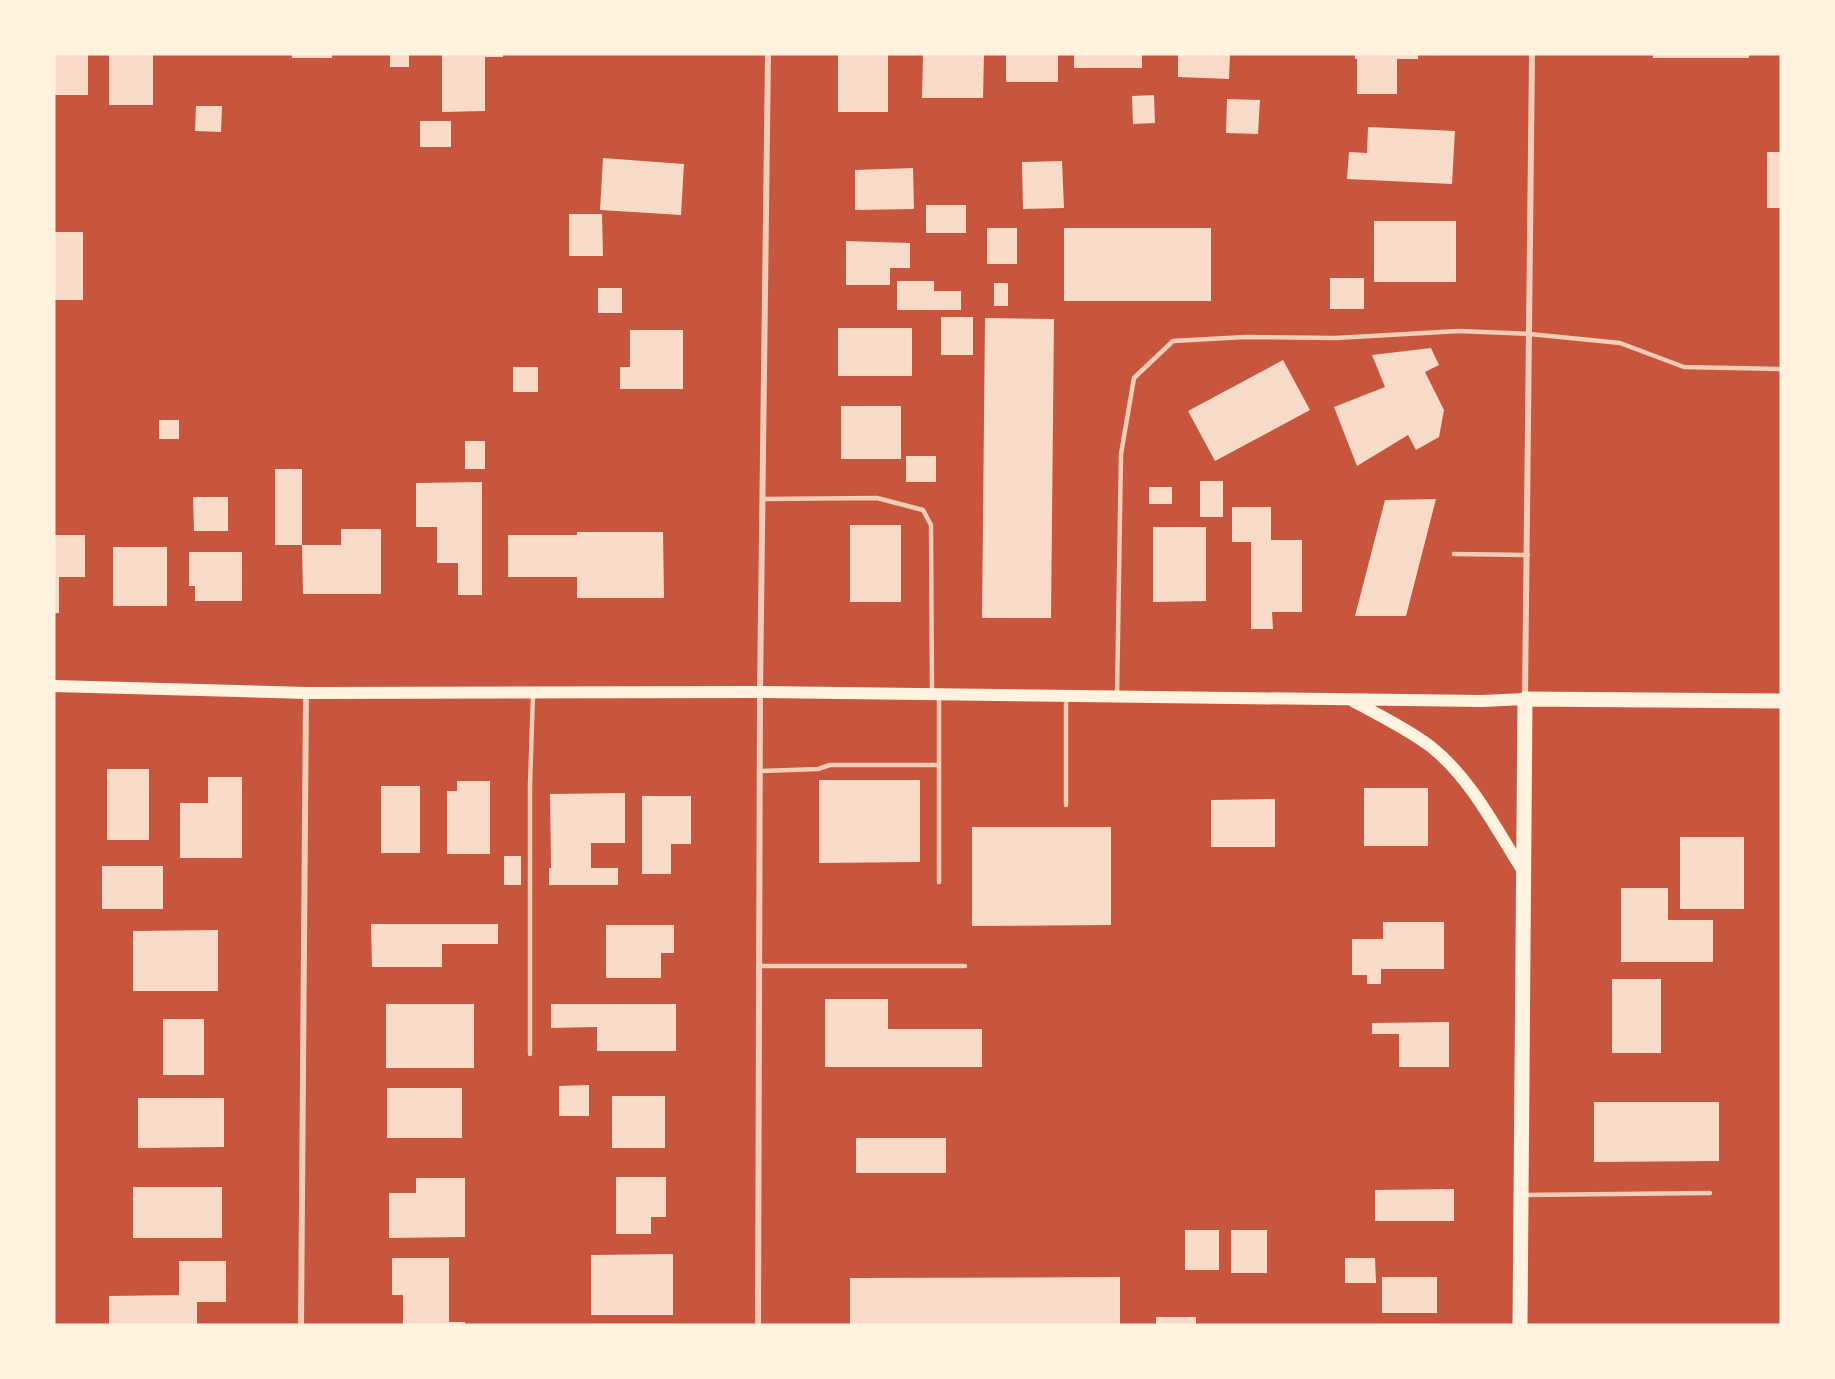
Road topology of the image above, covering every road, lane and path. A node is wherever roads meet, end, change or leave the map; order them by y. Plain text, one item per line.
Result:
1 (768, 54) edge
2 (1532, 54) edge
3 (1530, 334) junction
4 (1781, 369) edge
5 (763, 499) junction
6 (1454, 554) dead end
7 (1527, 555) junction
8 (54, 686) edge
9 (760, 692) junction
10 (306, 693) junction
11 (533, 693) junction
12 (935, 694) junction
13 (1066, 695) junction
14 (1117, 696) junction
15 (1347, 698) junction
16 (1526, 699) junction
17 (1781, 701) edge
18 (939, 765) junction
19 (760, 771) junction
20 (1066, 805) dead end
21 (1523, 871) junction
22 (939, 882) dead end
23 (759, 966) junction
24 (965, 966) dead end
25 (530, 1054) dead end
26 (1710, 1193) dead end
27 (1521, 1195) junction
28 (301, 1325) edge
29 (758, 1325) edge
30 (1520, 1325) edge

1 - 5 street
2 - 3 street
3 - 4 lane
3 - 7 street
3 - 14 lane
5 - 9 street
5 - 12 lane
6 - 7 lane
7 - 16 street
8 - 10 main road
9 - 11 main road
9 - 12 main road
9 - 19 street
10 - 11 main road
10 - 28 street
11 - 25 lane
12 - 13 main road
12 - 18 lane
13 - 14 main road
13 - 20 lane
14 - 15 main road
15 - 16 main road
15 - 21 main road
16 - 17 main road
16 - 21 main road
18 - 19 lane
18 - 22 lane
19 - 23 street
21 - 27 main road
23 - 24 lane
23 - 29 street
26 - 27 lane
27 - 30 main road

